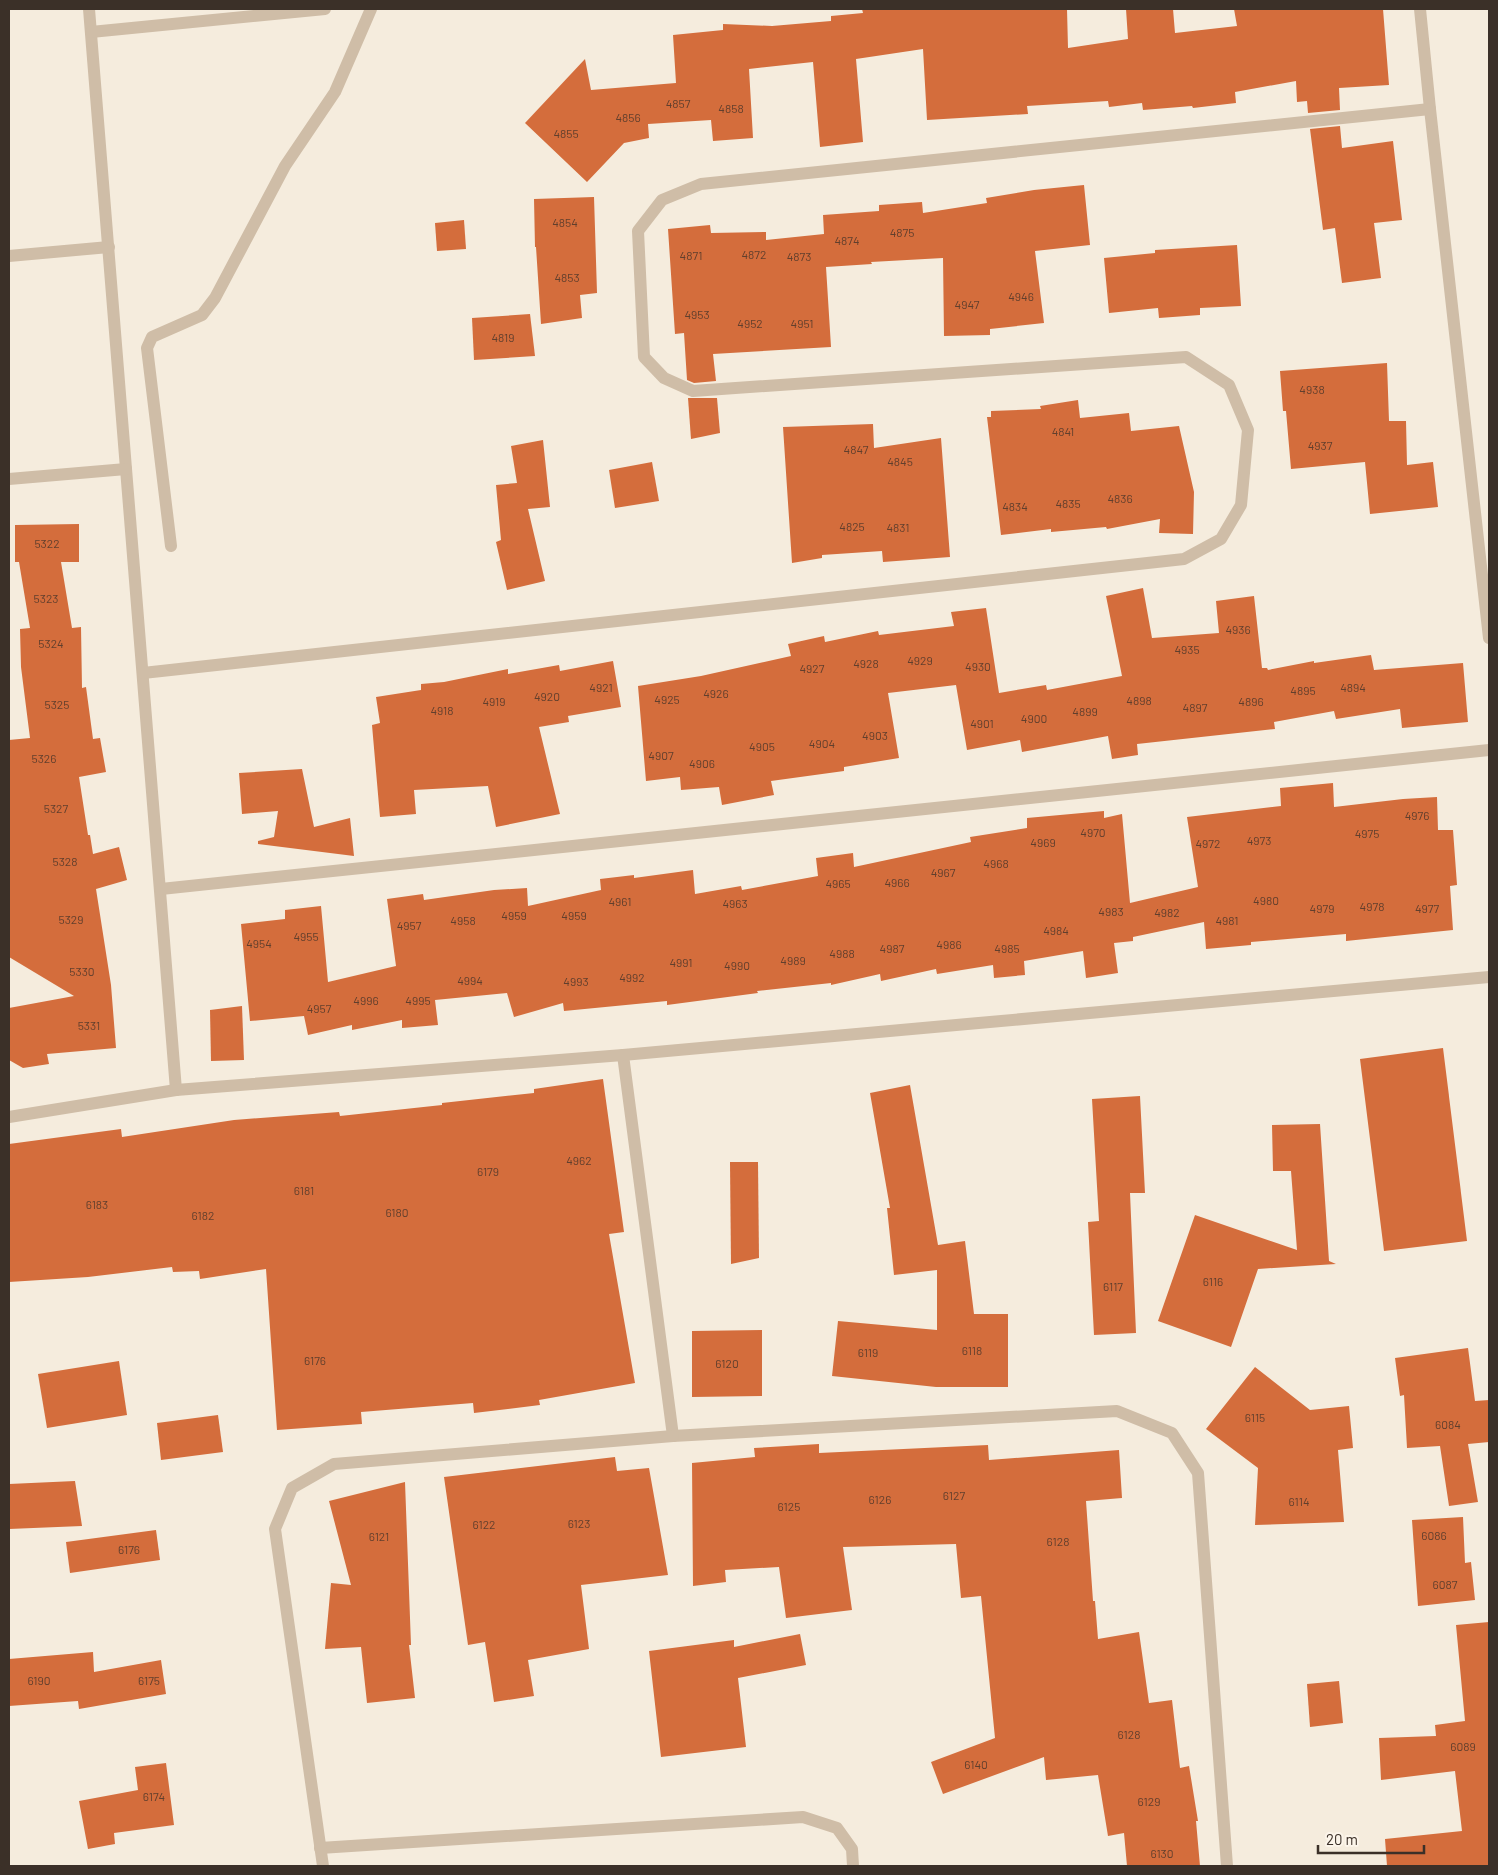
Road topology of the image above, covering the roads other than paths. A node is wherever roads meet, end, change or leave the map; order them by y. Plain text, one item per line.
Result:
1 (89, 9) edge
2 (325, 9) edge
3 (371, 9) edge
4 (1420, 9) edge
5 (92, 32) junction
6 (1430, 109) junction
7 (109, 247) junction
8 (9, 256) edge
9 (126, 469) junction
10 (9, 479) edge
11 (171, 546) dead end
12 (1489, 638) edge
13 (143, 673) junction
14 (1489, 750) edge
15 (161, 889) junction
16 (1489, 977) edge
17 (623, 1055) junction
18 (176, 1090) junction
19 (9, 1117) edge
20 (673, 1436) junction
21 (320, 1848) junction
22 (323, 1866) edge
23 (853, 1866) edge
24 (1227, 1866) edge

1 - 5 street
2 - 5 street
3 - 11 street
4 - 6 street
5 - 7 street
6 - 12 street
6 - 13 street
7 - 8 street
7 - 9 street
9 - 10 street
9 - 13 street
13 - 15 street
14 - 15 street
15 - 18 street
16 - 17 street
17 - 18 street
17 - 20 street
18 - 19 street
20 - 21 street
20 - 24 street
21 - 22 street
21 - 23 street

